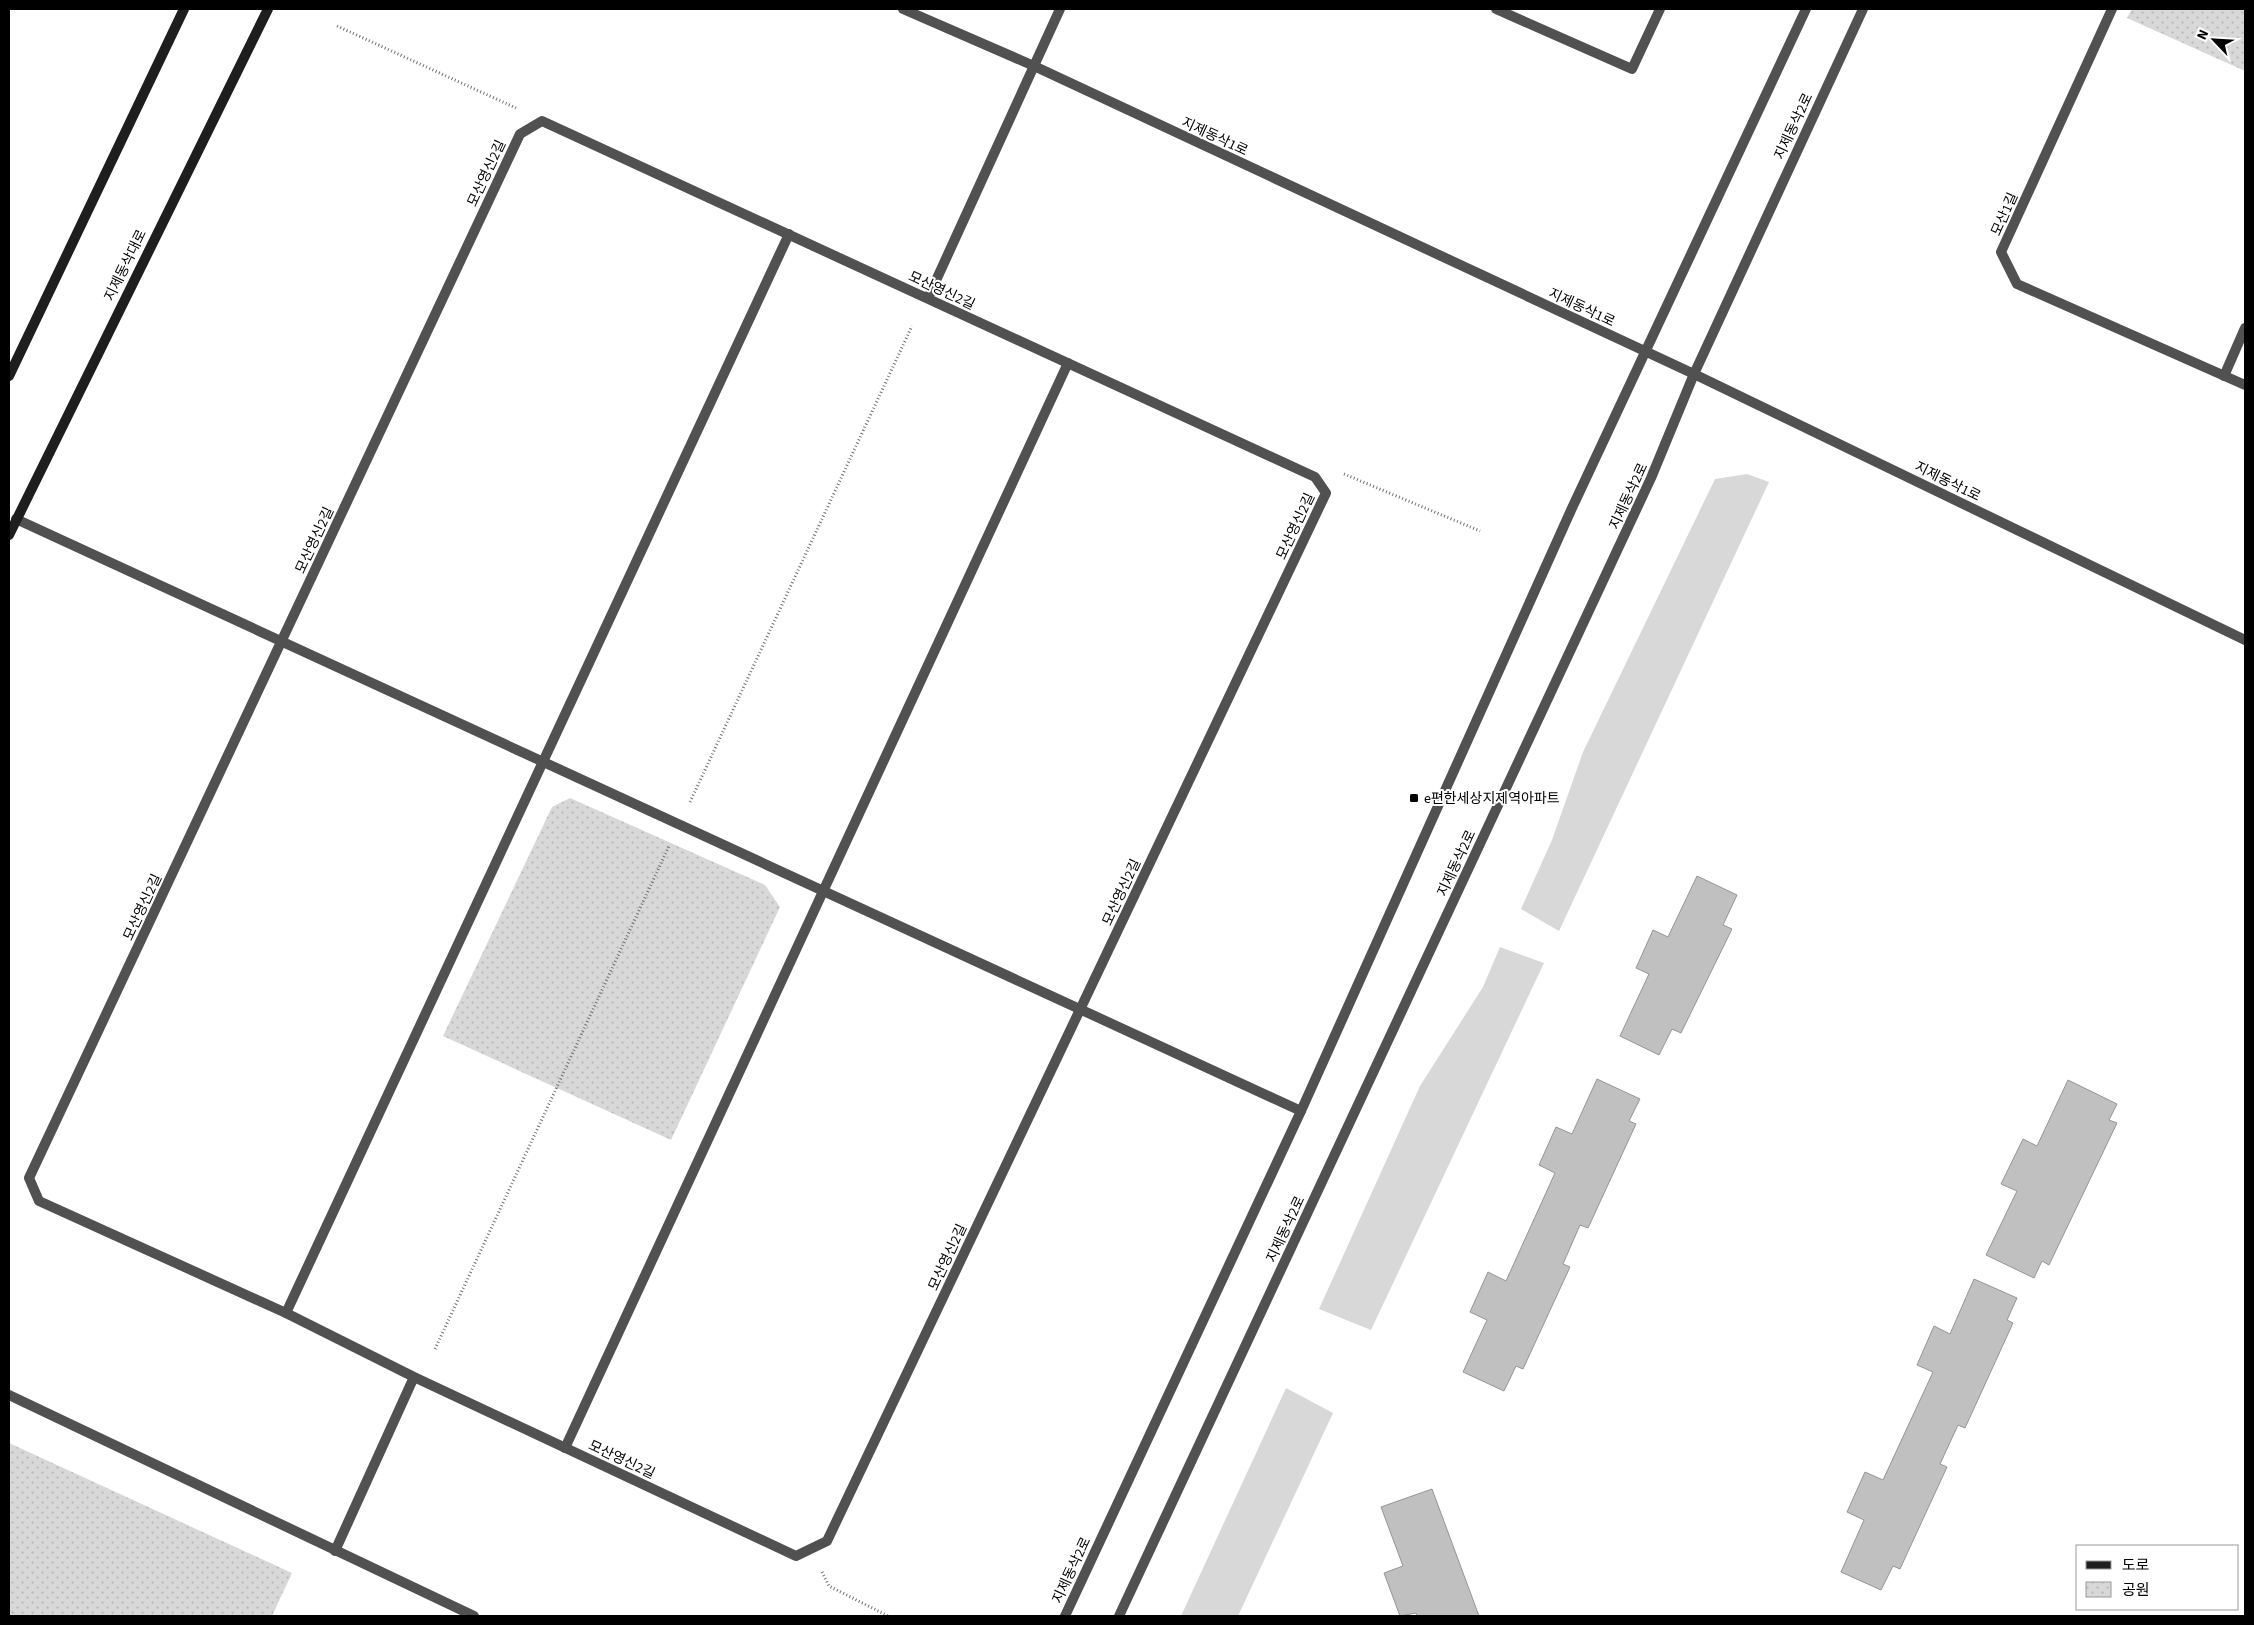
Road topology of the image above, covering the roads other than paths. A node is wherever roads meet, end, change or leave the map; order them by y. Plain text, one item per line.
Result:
1 (184, 9) edge
2 (268, 9) edge
3 (903, 9) edge
4 (1060, 9) edge
5 (1496, 9) edge
6 (1660, 9) edge
7 (1806, 9) edge
8 (1863, 9) edge
9 (2112, 9) edge
10 (1034, 66) junction
11 (789, 234) junction
12 (928, 298) junction
13 (2245, 328) edge
14 (1644, 352) junction
15 (1068, 363) junction
16 (1694, 374) junction
17 (9, 376) edge
18 (2224, 376) junction
19 (2245, 384) edge
20 (16, 519) junction
21 (9, 535) edge
22 (2245, 640) edge
23 (282, 641) junction
24 (543, 761) junction
25 (823, 890) junction
26 (1080, 1009) junction
27 (1301, 1111) junction
28 (286, 1313) junction
29 (414, 1377) junction
30 (9, 1395) edge
31 (565, 1448) junction
32 (336, 1550) junction
33 (474, 1616) edge
34 (1065, 1616) edge
35 (1119, 1616) edge

1 - 17 main road
2 - 20 main road, 지제동삭대로
3 - 10 street, 지제동삭1로
4 - 10 street
5 - 6 street
7 - 14 street, 지제동삭2로
8 - 16 street, 지제동삭2로
9 - 18 street, 모산1길
10 - 12 street
10 - 14 street, 지제동삭1로
11 - 12 street, 모산영신2길
11 - 23 street, 모산영신2길
11 - 24 street
12 - 15 street, 모산영신2길
13 - 18 street
14 - 16 street, 지제동삭1로
14 - 27 street, 지제동삭2로
15 - 25 street
15 - 26 street, 모산영신2길
16 - 22 street, 지제동삭1로
16 - 35 street, 지제동삭2로
18 - 19 street, 모산1길
20 - 21 main road, 지제동삭대로
20 - 23 street
23 - 24 street
23 - 28 street, 모산영신2길
24 - 25 street
24 - 28 street
25 - 26 street
25 - 31 street
26 - 27 street
26 - 31 street, 모산영신2길
27 - 34 street, 지제동삭2로
28 - 29 street, 모산영신2길
29 - 31 street, 모산영신2길
29 - 32 street
30 - 32 street
32 - 33 street

